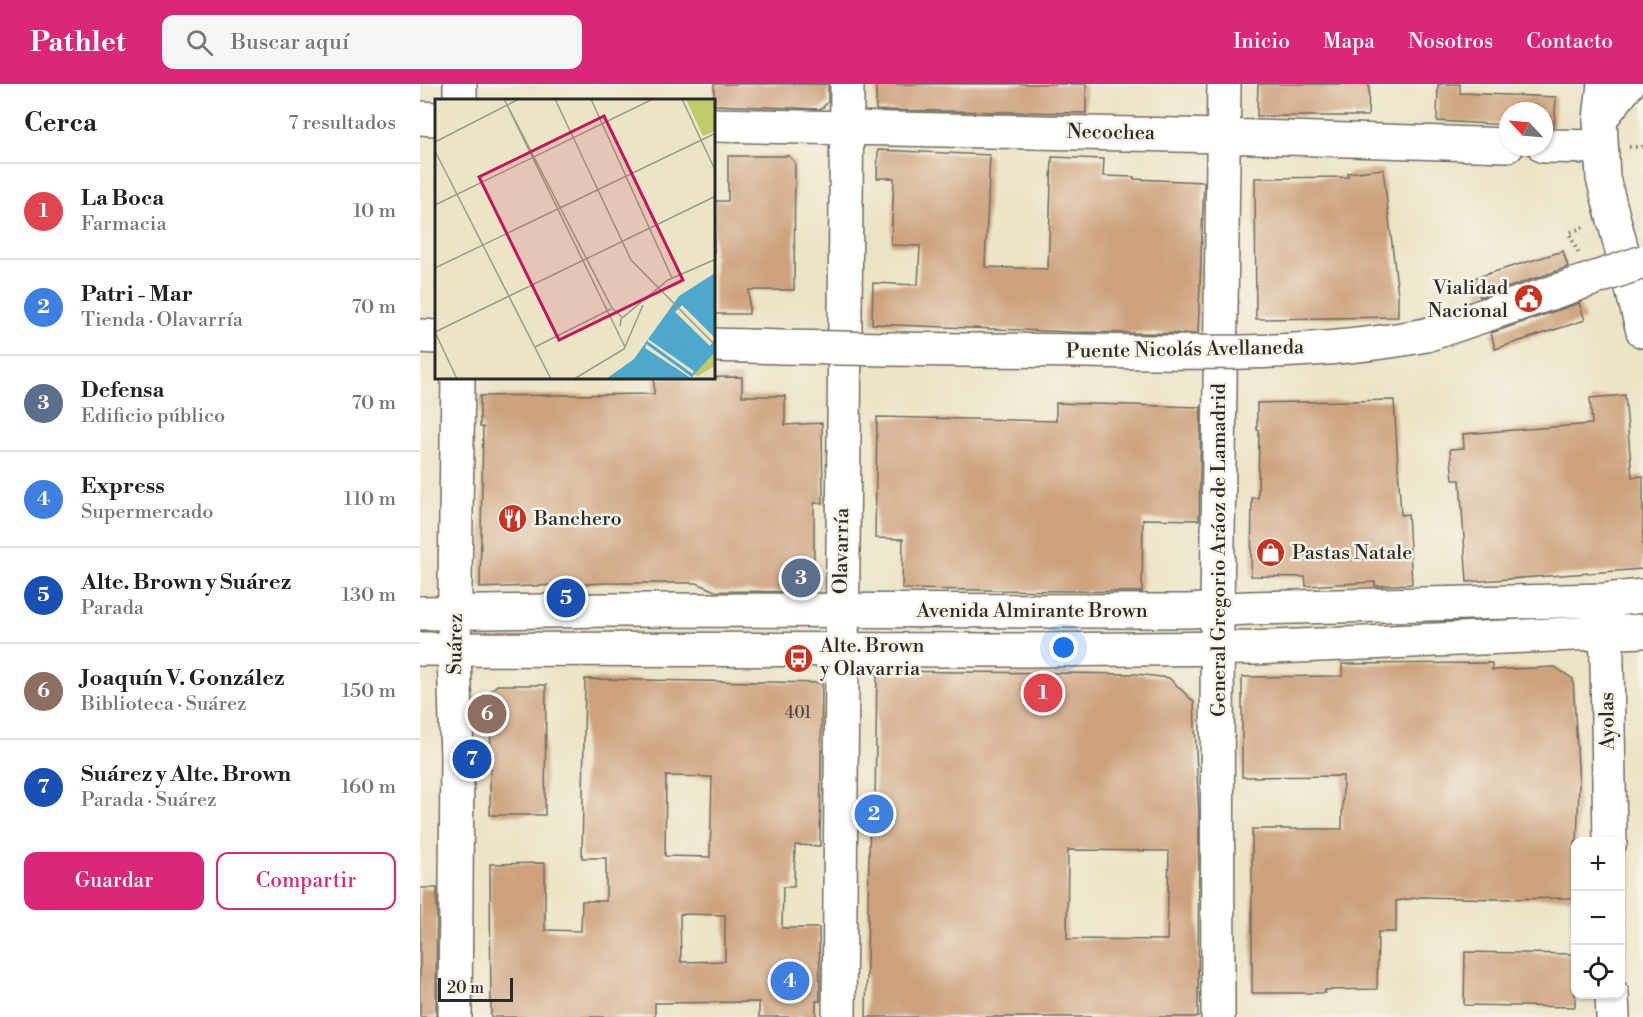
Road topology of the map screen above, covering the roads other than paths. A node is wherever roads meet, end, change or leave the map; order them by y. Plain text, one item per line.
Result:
1 (847, 84) edge
2 (1224, 84) edge
3 (1604, 84) edge
4 (1628, 84) edge
5 (420, 118) edge
6 (435, 119) edge
7 (716, 124) edge
8 (847, 127) junction
9 (1600, 133) junction
10 (1223, 136) junction
11 (1553, 144) edge
12 (1499, 145) edge
13 (1643, 262) edge
14 (1643, 331) edge
15 (420, 336) edge
16 (435, 337) edge
17 (716, 345) edge
18 (458, 380) edge
19 (1643, 596) edge
20 (1605, 600) junction
21 (1217, 610) junction
22 (456, 612) junction
23 (841, 612) junction
24 (420, 613) edge
25 (1643, 631) edge
26 (1607, 633) junction
27 (1218, 648) junction
28 (843, 649) junction
29 (420, 650) edge
30 (454, 650) junction
31 (1610, 837) edge
32 (1612, 999) edge
33 (455, 1017) edge
34 (839, 1017) edge
35 (1218, 1017) edge
36 (1613, 1017) edge

1 - 8 street, Olavarría
2 - 10 street, General Gregorio Aráoz de Lamadrid
3 - 9 street
4 - 9 street
5 - 6 street
7 - 8 street, Necochea
8 - 10 street, Necochea
8 - 23 street, Olavarría
9 - 11 street
9 - 14 street
10 - 12 street, Necochea
10 - 21 street, General Gregorio Aráoz de Lamadrid
13 - 17 street, Puente Nicolás Avellaneda, bridge
15 - 16 street
18 - 22 street, Suárez
19 - 20 street, Avenida Almirante Brown
20 - 21 street, Avenida Almirante Brown
20 - 26 street, Ayolas
21 - 23 street, Avenida Almirante Brown
21 - 27 street, General Gregorio Aráoz de Lamadrid
22 - 23 street, Avenida Almirante Brown
22 - 24 street, Avenida Almirante Brown
22 - 30 street, Suárez
23 - 28 street, Olavarría
25 - 26 street, Avenida Almirante Brown
26 - 27 street, Avenida Almirante Brown
26 - 31 street, Ayolas
27 - 28 street, Avenida Almirante Brown
27 - 35 street, General Gregorio Aráoz de Lamadrid
28 - 30 street, Avenida Almirante Brown
28 - 34 street, Olavarría
29 - 30 street, Avenida Almirante Brown
30 - 33 street, Suárez
32 - 36 street

